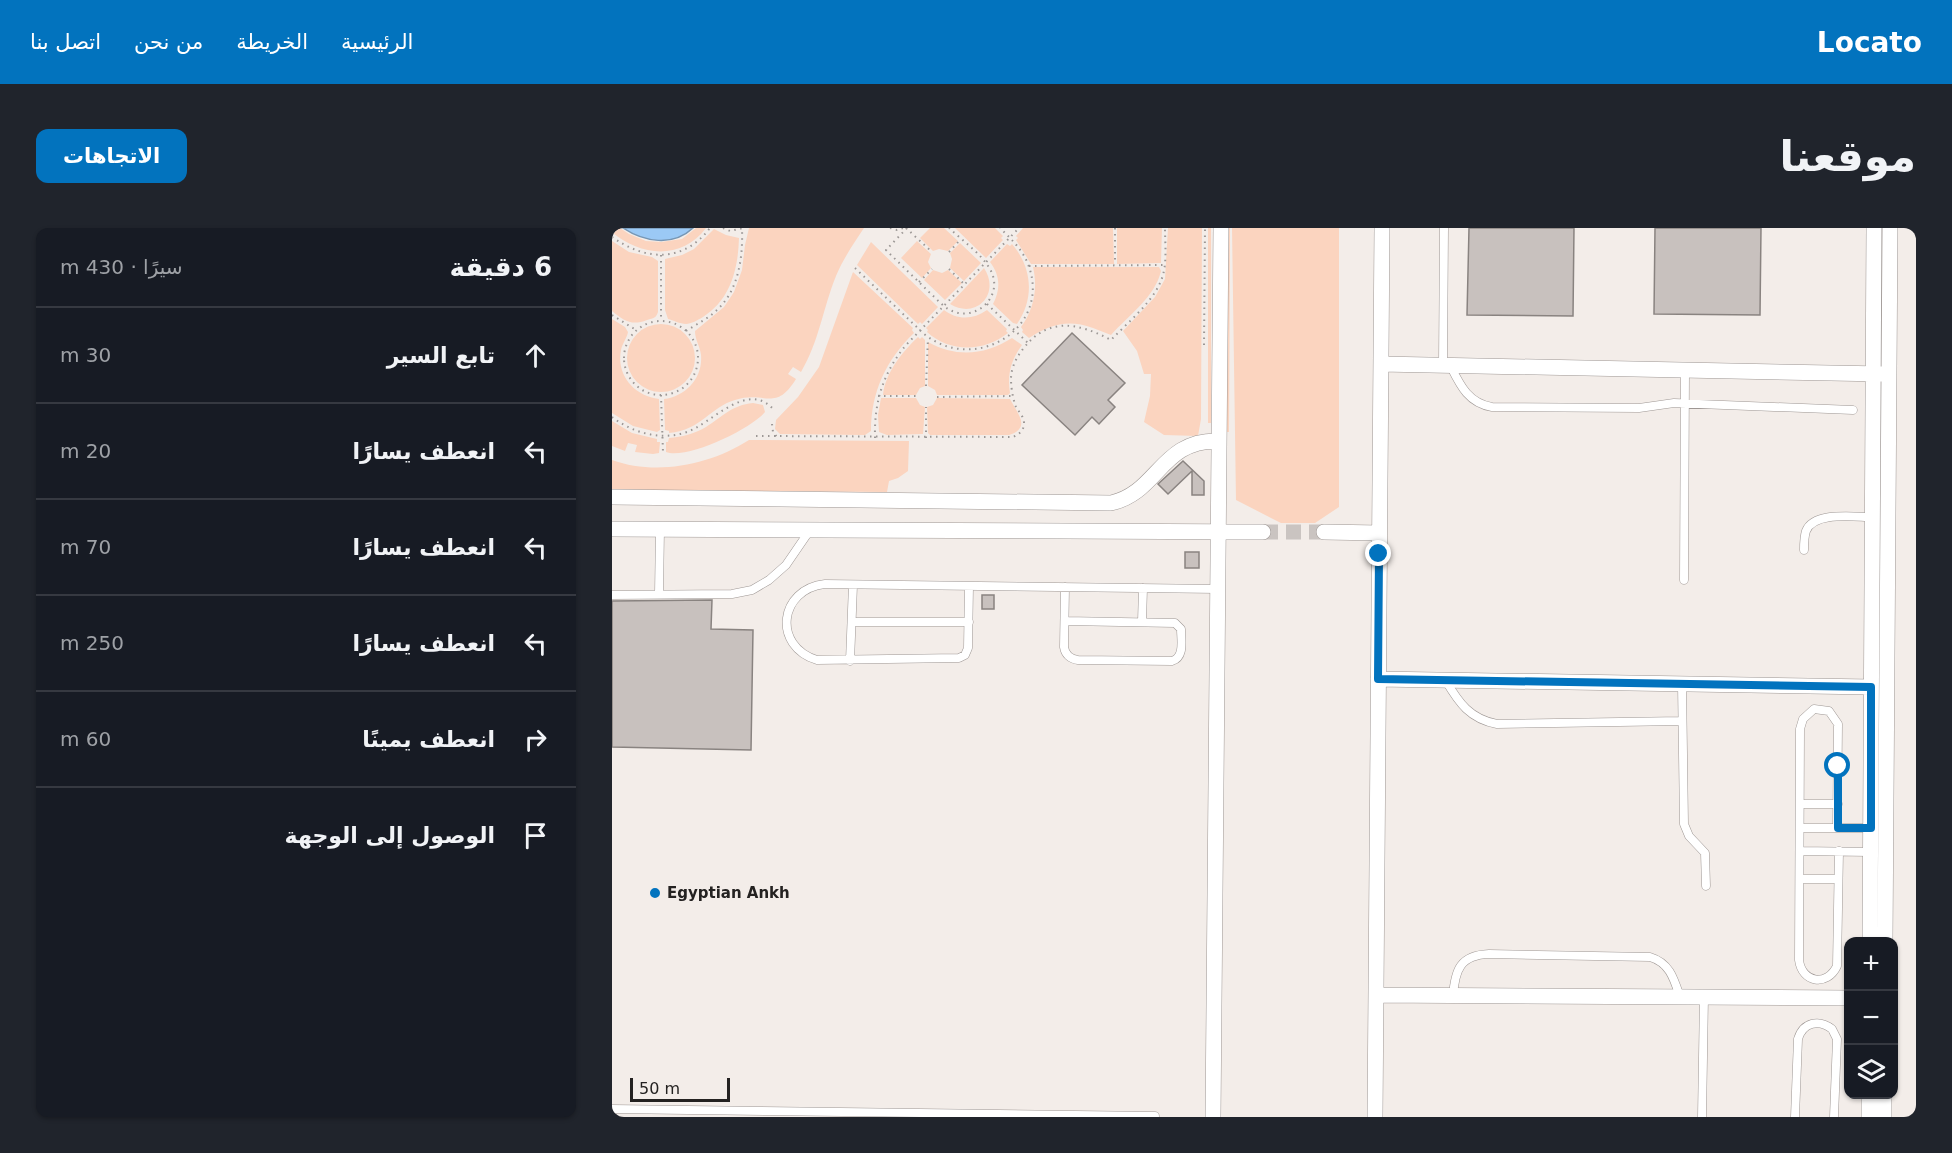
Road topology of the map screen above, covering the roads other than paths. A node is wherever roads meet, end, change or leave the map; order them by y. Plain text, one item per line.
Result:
1 (1221, 228) edge
2 (1382, 228) edge
3 (1444, 228) edge
4 (1874, 228) edge
5 (1890, 228) edge
6 (1381, 364) junction
7 (1446, 365) junction
8 (1685, 370) junction
9 (1881, 374) junction
10 (1685, 403) junction
11 (1853, 410) dead end
12 (1220, 441) junction
13 (612, 497) edge
14 (1872, 517) junction
15 (612, 529) edge
16 (660, 529) junction
17 (810, 530) junction
18 (1218, 532) junction
19 (1263, 532) tunnel mouth
20 (1324, 532) tunnel mouth
21 (1379, 533) junction
22 (1804, 550) dead end
23 (1684, 580) dead end
24 (853, 585) junction
25 (969, 586) junction
26 (1065, 587) junction
27 (1143, 588) junction
28 (1218, 589) junction
29 (659, 594) junction
30 (612, 595) edge
31 (1880, 606) junction
32 (1065, 621) junction
33 (852, 622) junction
34 (969, 622) junction
35 (1142, 622) junction
36 (850, 661) junction
37 (1378, 679) junction
38 (1445, 680) junction
39 (1682, 684) junction
40 (1871, 687) junction
41 (1682, 721) junction
42 (1800, 804) junction
43 (1838, 804) junction
44 (1800, 828) junction
45 (1838, 828) junction
46 (1871, 828) junction
47 (1800, 851) junction
48 (1839, 852) junction
49 (1870, 852) junction
50 (1800, 879) junction
51 (1838, 879) junction
52 (1706, 886) dead end
53 (1870, 937) edge
54 (1885, 937) edge
55 (1376, 995) junction
56 (1453, 996) junction
57 (1680, 997) junction
58 (1704, 997) junction
59 (1844, 998) edge
60 (1869, 1099) edge
61 (1884, 1099) edge
62 (612, 1109) edge
63 (712, 1113) edge
64 (1155, 1116) edge
65 (1213, 1117) edge
66 (1376, 1117) edge
67 (1702, 1117) edge
68 (1795, 1117) edge
69 (1834, 1117) edge
70 (1869, 1117) edge
71 (1884, 1117) edge

1 - 12 street
2 - 6 street
3 - 7 lane
4 - 9 street
5 - 9 street
6 - 7 street
6 - 21 street
7 - 8 street
7 - 10 lane
8 - 9 street
8 - 10 lane
9 - 14 street
9 - 31 street
10 - 11 lane
10 - 23 lane
12 - 13 street
12 - 18 street
14 - 22 lane
14 - 31 street
15 - 16 street
16 - 17 street
16 - 29 lane
17 - 18 street
17 - 29 lane
18 - 19 street
18 - 28 street
20 - 21 street
21 - 37 street
24 - 25 lane
24 - 33 lane
24 - 36 lane
25 - 26 lane
25 - 34 lane
26 - 27 lane
26 - 32 lane
27 - 28 lane
27 - 35 lane
28 - 65 street
29 - 30 lane
31 - 40 street
31 - 54 street
32 - 35 lane
32 - 35 lane
33 - 34 lane
33 - 36 lane
34 - 36 lane
37 - 38 street
37 - 55 street
38 - 39 street
38 - 41 lane
39 - 40 street
39 - 41 lane
40 - 46 street
41 - 52 lane
42 - 43 lane
42 - 43 lane
42 - 44 lane
43 - 45 lane
44 - 45 lane
44 - 47 lane
45 - 46 lane
46 - 49 street
47 - 48 lane
47 - 50 lane
48 - 49 lane
48 - 51 lane
49 - 53 street
50 - 51 lane
50 - 51 lane
55 - 56 street
55 - 66 street
56 - 57 street
56 - 57 lane
57 - 58 street
58 - 59 street
58 - 67 lane
60 - 70 street
61 - 71 street
62 - 63 lane
63 - 64 lane
68 - 69 lane

